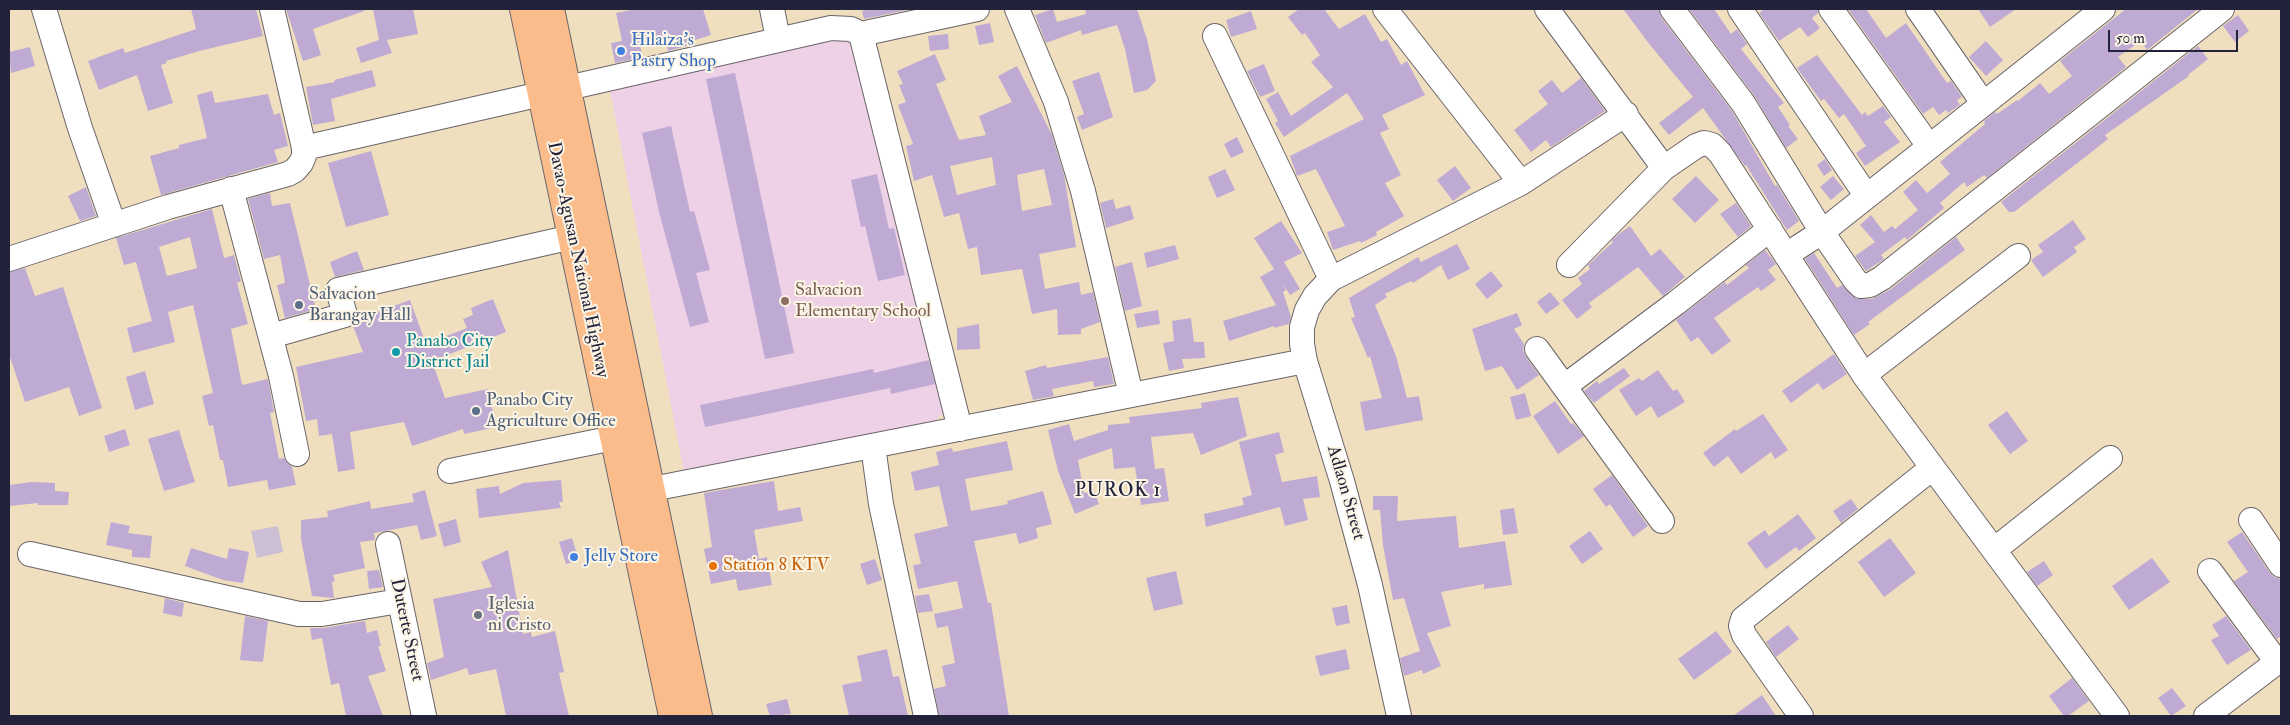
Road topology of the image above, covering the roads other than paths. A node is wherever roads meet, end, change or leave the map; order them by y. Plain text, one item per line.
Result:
1 (44, 9) edge
2 (272, 9) edge
3 (524, 9) edge
4 (550, 9) edge
5 (772, 9) edge
6 (1017, 9) edge
7 (1385, 9) edge
8 (1548, 9) edge
9 (1672, 9) edge
10 (1740, 9) edge
11 (1832, 9) edge
12 (2103, 9) edge
13 (2222, 9) edge
14 (962, 10) edge
15 (1923, 11) edge
16 (861, 34) junction
17 (1215, 36) dead end
18 (778, 40) junction
19 (554, 91) junction
20 (1984, 103) junction
21 (1626, 114) junction
22 (1929, 146) junction
23 (304, 148) junction
24 (1664, 168) junction
25 (1521, 183) junction
26 (230, 189) junction
27 (1866, 195) junction
28 (114, 225) junction
29 (1770, 229) junction
30 (1822, 232) junction
31 (572, 237) junction
32 (1786, 255) junction
33 (2018, 256) dead end
34 (9, 259) edge
35 (1569, 265) dead end
36 (1332, 279) junction
37 (598, 298) junction
38 (271, 336) junction
39 (1537, 349) dead end
40 (1305, 362) junction
41 (1864, 375) junction
42 (1565, 386) junction
43 (1131, 395) junction
44 (960, 429) junction
45 (614, 438) junction
46 (873, 446) junction
47 (298, 454) dead end
48 (2110, 458) dead end
49 (1932, 468) junction
50 (450, 471) dead end
51 (638, 492) junction
52 (2251, 520) dead end
53 (1662, 521) dead end
54 (388, 544) dead end
55 (1994, 550) junction
56 (30, 554) dead end
57 (2281, 565) edge
58 (2210, 571) dead end
59 (399, 602) junction
60 (2279, 660) edge
61 (677, 678) junction
62 (424, 716) edge
63 (672, 716) edge
64 (698, 716) edge
65 (926, 716) edge
66 (1399, 716) edge
67 (1801, 716) edge
68 (2117, 716) edge
69 (2206, 716) edge

1 - 28 street
2 - 23 street
3 - 19 highway, Davao-Agusan National Highway
4 - 19 highway, Davao-Agusan National Highway
5 - 18 street
6 - 43 street
7 - 25 street
8 - 21 street
9 - 30 street
10 - 27 street
11 - 22 street
12 - 20 street
13 - 30 street
14 - 16 street
15 - 20 street
16 - 18 street
16 - 44 street
17 - 36 street
18 - 19 street
19 - 23 street
19 - 31 highway, Davao-Agusan National Highway
19 - 37 highway, Davao-Agusan National Highway
20 - 22 street
21 - 24 street
21 - 25 street, Adlaon Street
22 - 27 street
23 - 26 street
24 - 29 street
24 - 35 street
25 - 36 street, Adlaon Street
26 - 28 street
26 - 38 street
27 - 30 street
28 - 34 street
29 - 32 street
29 - 42 street
30 - 32 street
31 - 37 highway, Davao-Agusan National Highway
31 - 38 street
32 - 41 street
33 - 41 street
36 - 40 street, Adlaon Street
37 - 45 highway, Davao-Agusan National Highway
37 - 51 highway, Davao-Agusan National Highway
38 - 47 street
39 - 42 street
40 - 43 street
40 - 66 street, Adlaon Street
41 - 49 street
42 - 53 street
43 - 44 street
44 - 46 street
45 - 50 street
45 - 51 highway, Davao-Agusan National Highway
46 - 51 street
46 - 65 street
48 - 55 street
49 - 55 street
49 - 67 street
51 - 61 highway, Davao-Agusan National Highway
52 - 57 street
54 - 59 street, Duterte Street
55 - 68 street
56 - 59 street
58 - 60 street
59 - 62 street, Duterte Street
60 - 69 street
61 - 63 highway, Davao-Agusan National Highway
61 - 64 highway, Davao-Agusan National Highway

